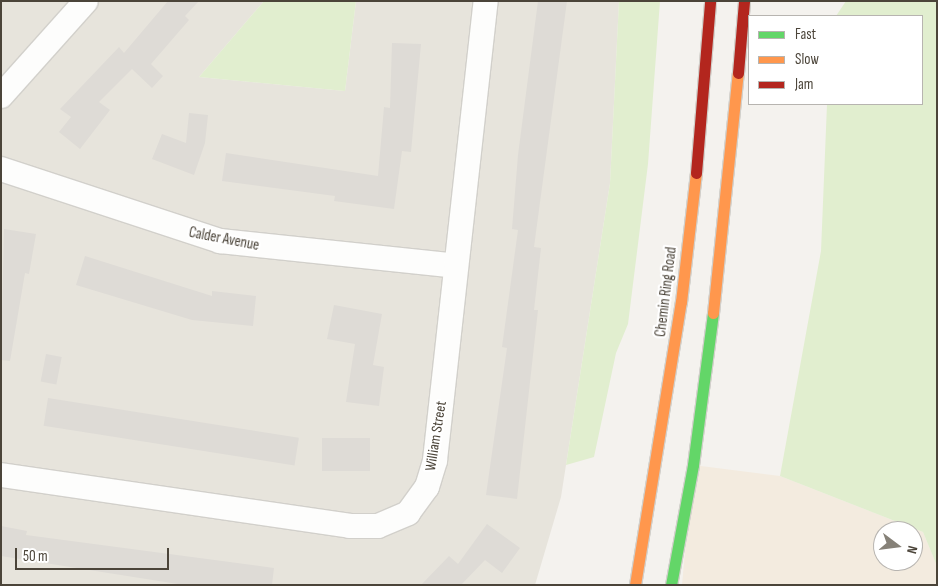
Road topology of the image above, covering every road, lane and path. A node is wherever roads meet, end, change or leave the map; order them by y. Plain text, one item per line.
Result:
1 (86, 1) edge
2 (486, 1) edge
3 (710, 1) edge
4 (744, 1) edge
5 (1, 96) edge
6 (1, 168) edge
7 (456, 266) junction
8 (681, 302) junction
9 (693, 465) junction
10 (1, 475) edge
11 (633, 511) dead end
12 (635, 585) edge
13 (671, 585) edge
14 (682, 585) edge

1 - 5 street
2 - 7 street, William Street
3 - 8 highway, Chemin Ring Road
4 - 9 highway
6 - 7 street, Calder Avenue
7 - 10 street, William Street
8 - 11 highway
8 - 12 highway, Chemin Ring Road
9 - 13 highway
9 - 14 highway

